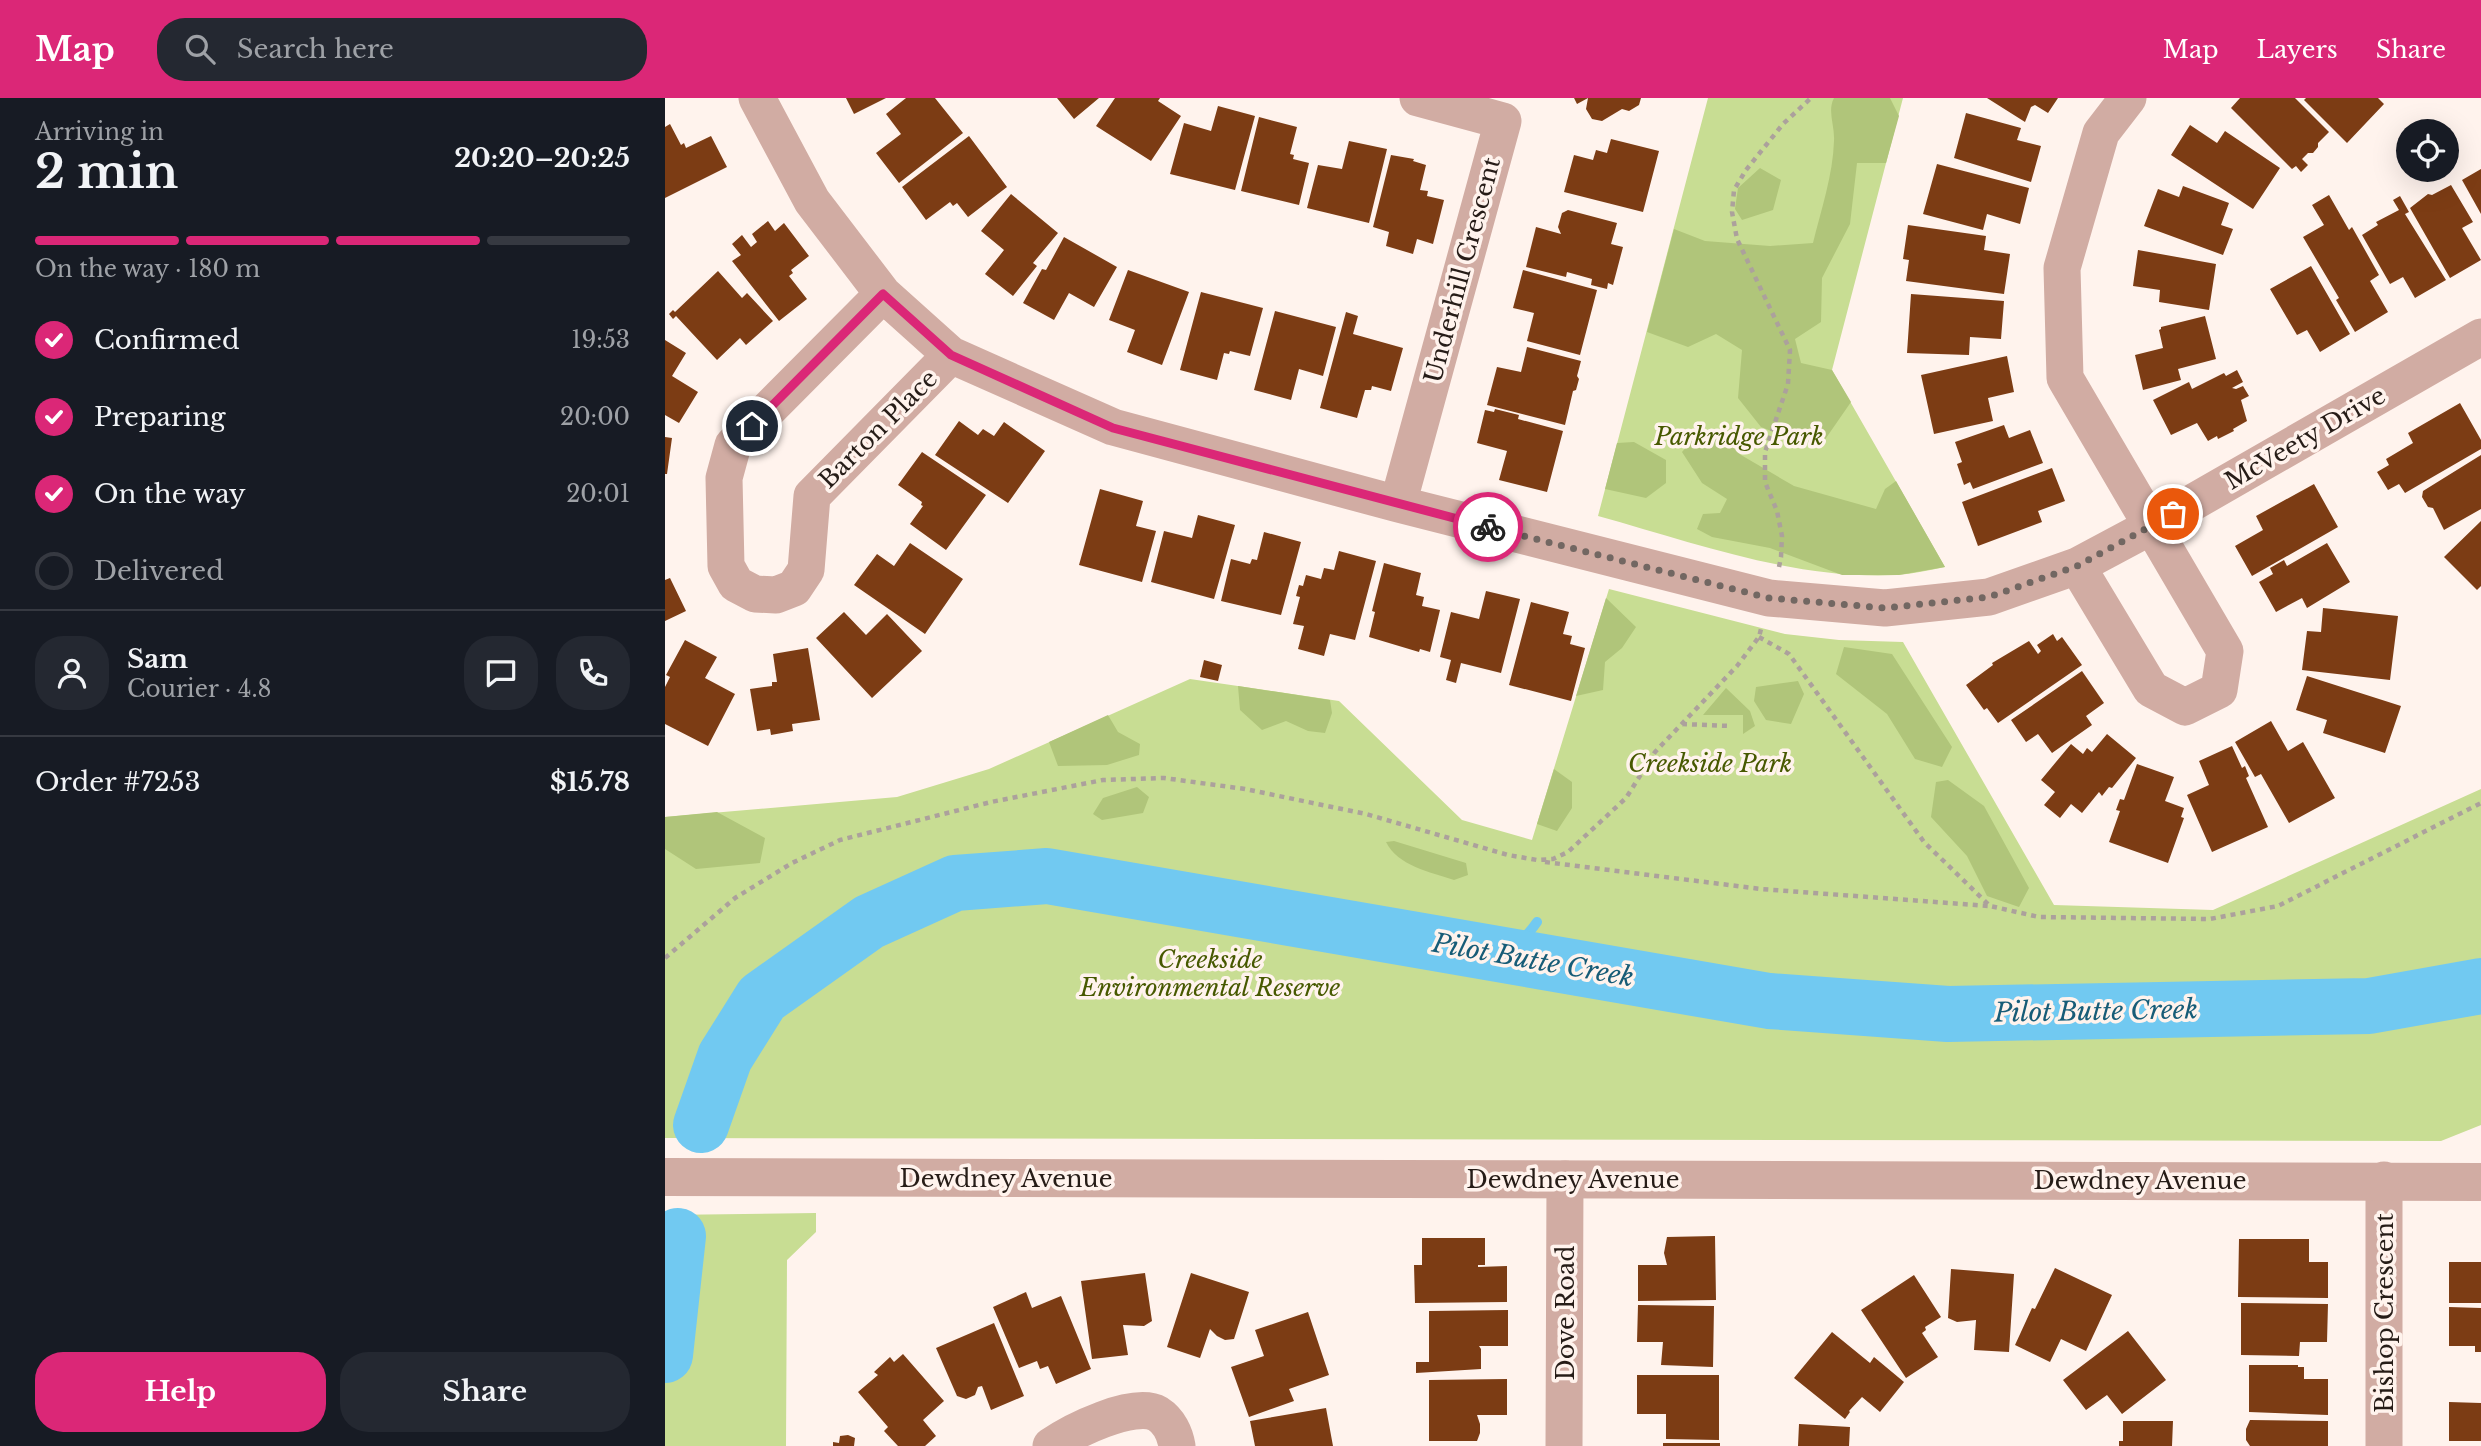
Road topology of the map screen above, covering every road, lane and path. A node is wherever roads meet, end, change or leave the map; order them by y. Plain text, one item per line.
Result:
1 (757, 98) edge
2 (1418, 98) edge
3 (1811, 98) edge
4 (2128, 98) edge
5 (883, 294) junction
6 (2477, 346) edge
7 (951, 355) junction
8 (1398, 504) junction
9 (2150, 527) junction
10 (2077, 566) junction
11 (1769, 598) junction
12 (1759, 637) junction
13 (1681, 724) junction
14 (1731, 726) dead end
15 (2481, 803) edge
16 (1537, 860) junction
17 (1990, 906) junction
18 (665, 958) edge
19 (665, 1177) edge
20 (1565, 1179) junction
21 (2384, 1180) junction
22 (2481, 1182) edge
23 (1051, 1446) edge
24 (1177, 1446) edge
25 (1564, 1446) edge
26 (2383, 1446) edge

1 - 5 street, McVeety Drive
2 - 8 street, Underhill Crescent
3 - 11 path
4 - 9 street
5 - 7 street, McVeety Drive
5 - 7 street, Barton Place
6 - 9 street, McVeety Drive
7 - 8 street, McVeety Drive
8 - 11 street, McVeety Drive
9 - 10 street, McVeety Drive
9 - 10 street
10 - 11 street, McVeety Drive
11 - 12 path
12 - 13 path
12 - 17 path
13 - 14 path
13 - 16 path
15 - 17 path
16 - 17 path
16 - 18 path
19 - 20 street, Dewdney Avenue
20 - 21 street, Dewdney Avenue
20 - 25 street, Dove Road
21 - 22 street, Dewdney Avenue
21 - 26 street, Bishop Crescent
23 - 24 street

